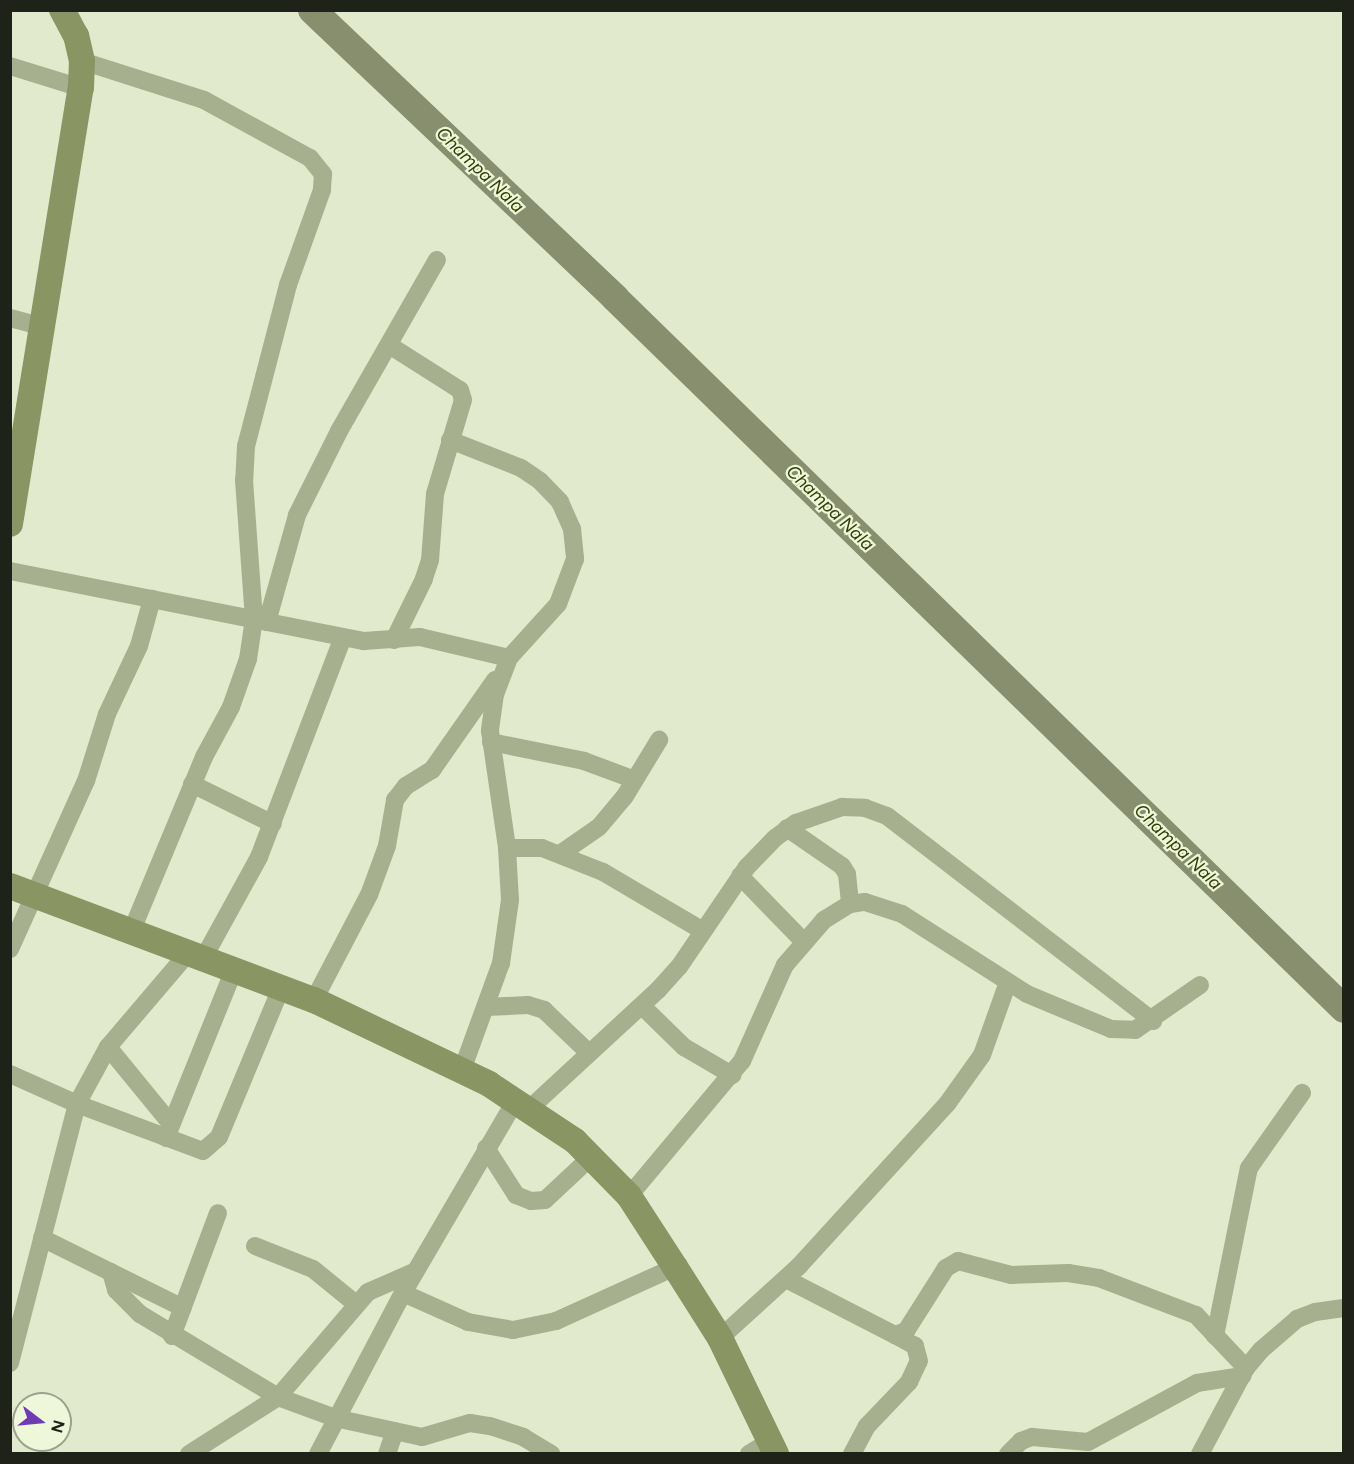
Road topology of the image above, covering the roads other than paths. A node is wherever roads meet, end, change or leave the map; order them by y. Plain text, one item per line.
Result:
1 (62, 10) edge
2 (82, 61) junction
3 (10, 66) edge
4 (81, 88) junction
5 (437, 260) dead end
6 (10, 318) edge
7 (44, 327) junction
8 (389, 345) junction
9 (450, 440) junction
10 (10, 524) edge
11 (10, 571) edge
12 (152, 599) junction
13 (261, 621) junction
14 (344, 637) junction
15 (394, 640) junction
16 (504, 666) junction
17 (659, 740) dead end
18 (491, 742) junction
19 (635, 780) junction
20 (192, 784) junction
21 (273, 824) junction
22 (787, 828) junction
23 (507, 848) junction
24 (560, 854) junction
25 (740, 876) junction
26 (10, 886) edge
27 (36, 896) junction
28 (850, 904) junction
29 (703, 931) junction
30 (131, 932) junction
31 (803, 941) junction
32 (10, 949) edge
33 (195, 956) junction
34 (234, 970) junction
35 (1008, 981) junction
36 (1200, 985) dead end
37 (280, 988) junction
38 (314, 1000) junction
39 (642, 1006) junction
40 (486, 1007) junction
41 (1154, 1021) junction
42 (108, 1047) junction
43 (589, 1053) junction
44 (462, 1070) junction
45 (10, 1074) edge
46 (732, 1075) junction
47 (1302, 1093) dead end
48 (77, 1104) junction
49 (522, 1105) junction
50 (169, 1131) junction
51 (486, 1148) junction
52 (591, 1157) junction
53 (629, 1196) junction
54 (218, 1213) dead end
55 (42, 1238) junction
56 (255, 1246) dead end
57 (675, 1267) junction
58 (111, 1272) junction
59 (414, 1272) junction
60 (786, 1279) junction
61 (403, 1293) junction
62 (356, 1304) junction
63 (183, 1308) junction
64 (1344, 1308) edge
65 (895, 1335) junction
66 (172, 1336) junction
67 (1215, 1336) junction
68 (720, 1338) junction
69 (10, 1363) edge
70 (1244, 1372) junction
71 (278, 1397) junction
72 (334, 1418) junction
73 (395, 1431) junction
74 (1020, 1447) edge
75 (765, 1449) edge
76 (189, 1454) edge
77 (318, 1454) edge
78 (387, 1454) edge
79 (551, 1454) edge
80 (852, 1454) edge
81 (1008, 1454) edge
82 (1200, 1454) edge

1 - 2 main road
2 - 4 main road
2 - 13 street
3 - 4 street
4 - 7 main road
5 - 8 street
6 - 7 street
7 - 10 main road
8 - 9 street
8 - 13 street
9 - 15 street
9 - 16 street
11 - 12 street
12 - 13 street
12 - 27 street
13 - 14 street
13 - 20 street
14 - 15 street
14 - 21 street
15 - 16 street
16 - 18 street
16 - 38 street
17 - 19 street
18 - 19 street
18 - 23 street
19 - 24 street
20 - 21 street
20 - 30 street
21 - 33 street
22 - 25 street
22 - 28 street
22 - 41 street
23 - 24 street
23 - 40 street
24 - 29 street
25 - 29 street
25 - 31 street
26 - 27 main road
27 - 30 main road
27 - 32 street
28 - 31 street
28 - 35 street
29 - 39 street
30 - 33 main road
31 - 46 street
33 - 34 main road
33 - 42 street
34 - 37 main road
34 - 50 street
35 - 41 street
35 - 60 street
36 - 41 street
37 - 38 main road
37 - 50 street
38 - 44 main road
39 - 43 street
39 - 46 street
40 - 43 street
40 - 44 street
42 - 48 street
42 - 50 street
43 - 49 street
44 - 49 main road
45 - 48 street
46 - 53 street
47 - 67 street
48 - 50 street
48 - 55 street
49 - 51 street
49 - 52 main road
51 - 52 street
51 - 59 street
52 - 53 main road
53 - 57 main road
54 - 63 street
55 - 58 street
55 - 69 street
56 - 62 street
57 - 61 street
57 - 68 main road
58 - 63 street
58 - 66 street
59 - 61 street
59 - 62 street
60 - 65 street
60 - 68 street
61 - 72 street
62 - 71 street
63 - 66 street
64 - 70 street
65 - 67 street
65 - 80 street
66 - 71 street
67 - 70 street
68 - 75 main road
70 - 74 street
70 - 82 street
71 - 72 street
71 - 76 street
72 - 73 street
72 - 77 street
73 - 78 street
73 - 79 street
74 - 81 street

